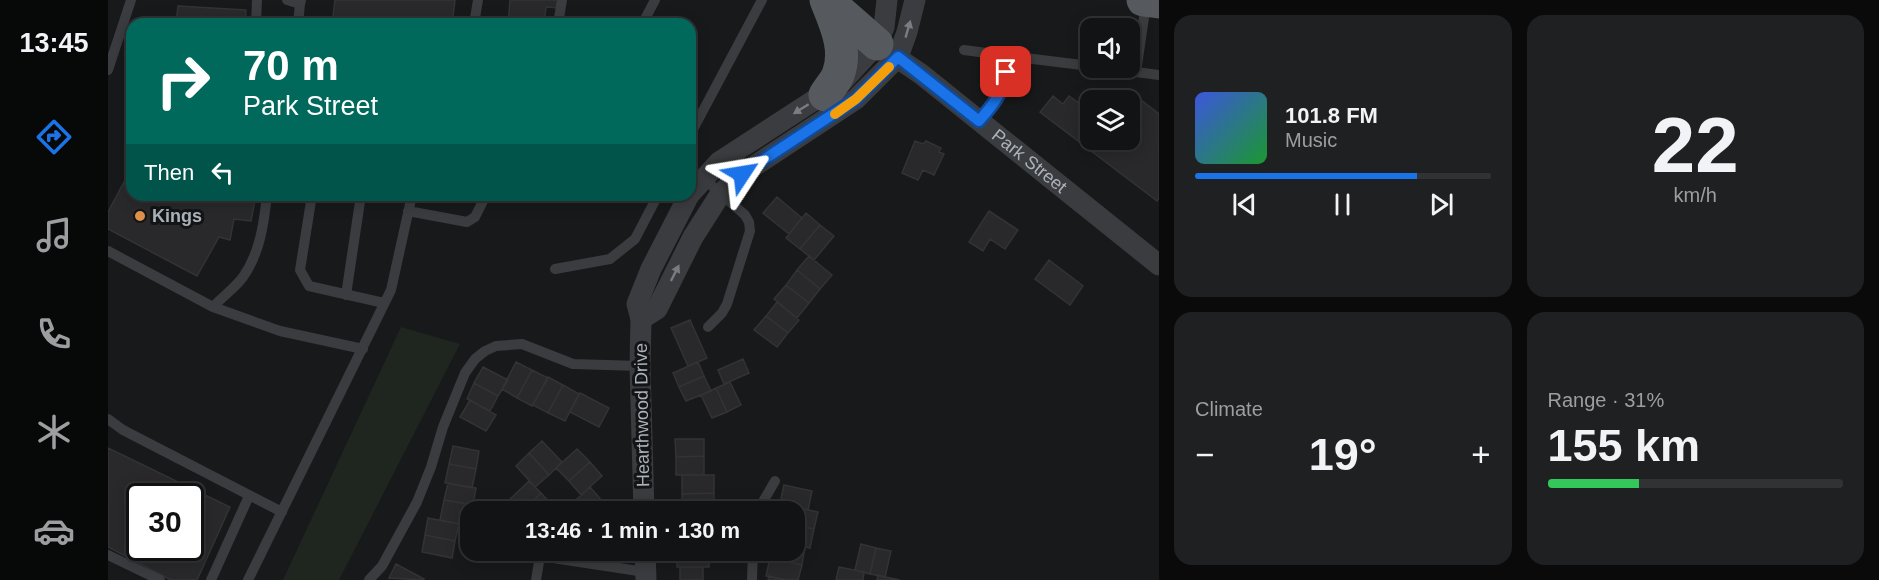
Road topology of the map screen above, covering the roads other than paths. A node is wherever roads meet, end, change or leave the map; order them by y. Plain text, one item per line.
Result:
1 (131, 0) edge
2 (257, 0) edge
3 (287, 0) edge
4 (478, 0) edge
5 (562, 0) edge
6 (655, 0) edge
7 (762, 0) edge
8 (826, 0) edge
9 (887, 0) edge
10 (915, 0) edge
11 (1144, 0) edge
12 (301, 2) edge
13 (1159, 3) edge
14 (256, 18) edge
15 (299, 18) edge
16 (475, 18) edge
17 (559, 18) edge
18 (646, 18) edge
19 (1140, 36) edge
20 (964, 50) dead end
21 (887, 51) junction
22 (1009, 56) junction
23 (1080, 65) edge
24 (108, 68) edge
25 (1140, 73) edge
26 (1159, 75) edge
27 (825, 95) junction
28 (979, 121) junction
29 (696, 124) edge
30 (696, 187) edge
31 (696, 189) edge
32 (721, 193) junction
33 (266, 201) edge
34 (311, 201) edge
35 (360, 201) edge
36 (411, 201) edge
37 (483, 201) edge
38 (655, 201) edge
39 (688, 201) edge
40 (408, 212) junction
41 (108, 251) edge
42 (1159, 265) edge
43 (555, 269) dead end
44 (346, 295) junction
45 (384, 303) junction
46 (213, 307) junction
47 (641, 319) junction
48 (708, 327) dead end
49 (363, 349) junction
50 (640, 366) junction
51 (108, 419) edge
52 (776, 481) dead end
53 (249, 496) junction
54 (644, 501) edge
55 (764, 501) edge
56 (282, 512) junction
57 (108, 555) edge
58 (753, 561) edge
59 (645, 576) edge
60 (160, 580) edge
61 (211, 580) edge
62 (248, 580) edge
63 (369, 580) edge
64 (536, 580) edge
65 (752, 580) edge

1 - 24 lane
2 - 14 lane
3 - 12 lane
4 - 16 lane
5 - 17 lane
6 - 18 lane
7 - 29 lane
8 - 21 main road
8 - 27 main road
9 - 21 street
21 -> 10 street
11 - 13 main road
11 - 19 lane
12 - 15 lane
20 - 22 lane
21 - 27 street, Hearthwood Drive
21 - 28 street, Park Street
21 - 32 street, Hearthwood Drive
22 - 23 lane
22 - 28 lane
25 - 26 lane
27 -> 30 street, Hearthwood Drive
28 - 42 street, Park Street
31 - 32 lane
47 -> 32 street, Hearthwood Drive
32 - 48 lane
33 - 46 lane
34 - 44 lane
35 - 44 lane
36 - 40 lane
37 - 40 lane
38 - 43 lane
39 - 47 street, Hearthwood Drive
40 - 45 lane
41 - 46 lane
44 - 45 lane
45 - 49 lane
46 - 49 lane
47 - 50 street, Hearthwood Drive
49 - 56 lane
50 - 54 street, Hearthwood Drive
50 - 63 lane
51 - 53 lane
52 - 55 lane
53 - 56 lane
53 - 61 lane
56 - 62 lane
57 - 60 lane
58 - 65 lane
59 - 64 lane

